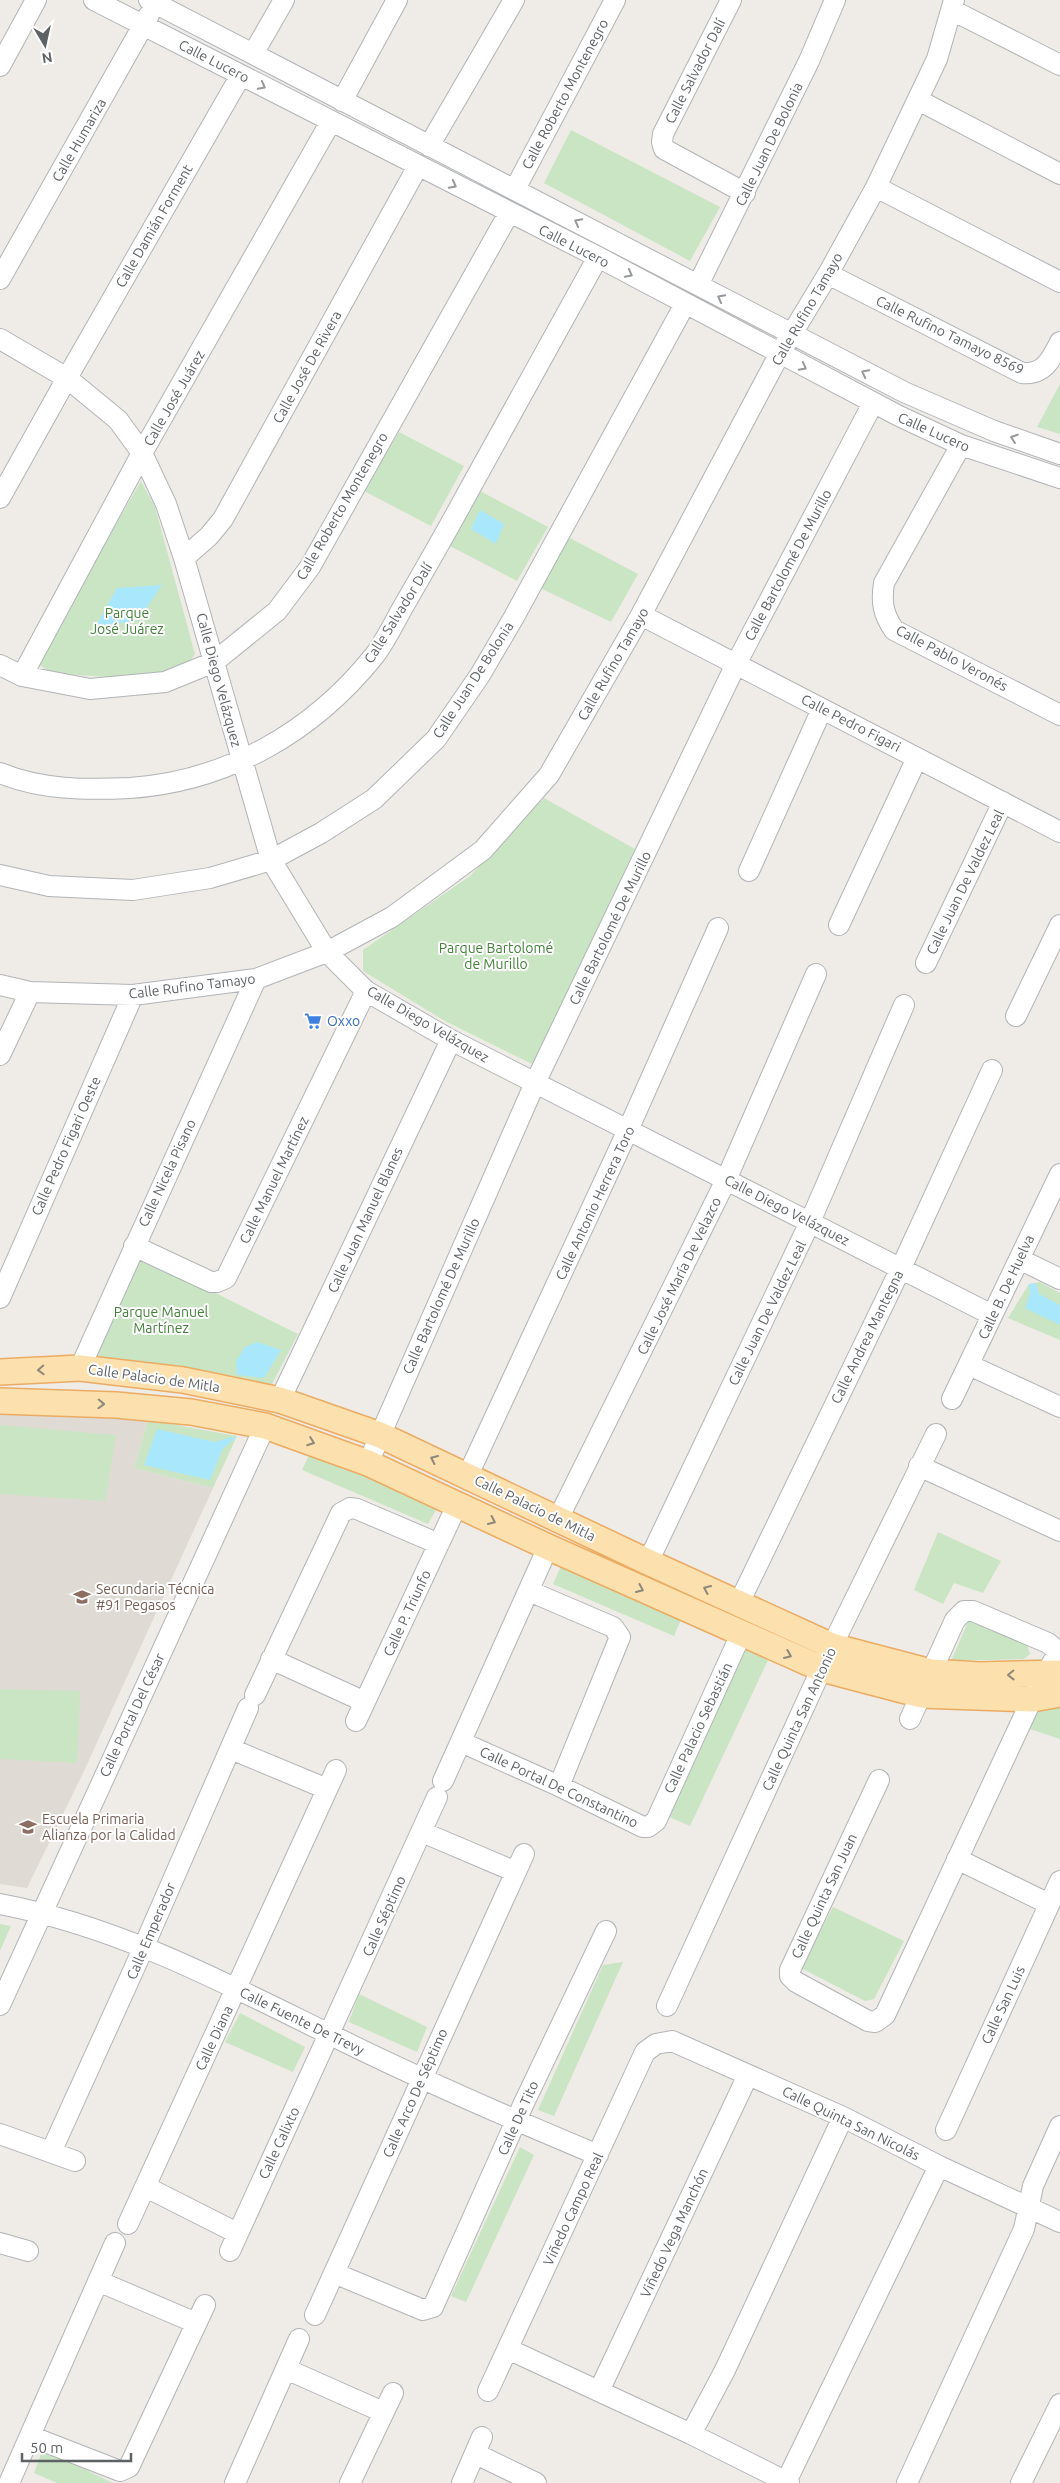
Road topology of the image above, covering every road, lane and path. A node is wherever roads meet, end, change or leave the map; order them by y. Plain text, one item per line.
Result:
1 (36, 0) edge
2 (94, 0) edge
3 (284, 0) edge
4 (397, 0) edge
5 (514, 0) edge
6 (615, 0) edge
7 (731, 0) edge
8 (835, 0) edge
9 (153, 1) edge
10 (953, 5) edge
11 (144, 25) junction
12 (253, 54) junction
13 (1060, 65) edge
14 (0, 66) edge
15 (241, 75) junction
16 (918, 100) junction
17 (342, 101) junction
18 (330, 123) junction
19 (429, 146) junction
20 (418, 166) junction
21 (1060, 174) edge
22 (876, 187) junction
23 (514, 189) junction
24 (745, 193) junction
25 (509, 213) junction
26 (598, 257) junction
27 (828, 274) junction
28 (0, 278) edge
29 (1060, 282) edge
30 (698, 285) junction
31 (684, 304) junction
32 (791, 335) junction
33 (0, 339) edge
34 (1060, 342) edge
35 (779, 355) junction
36 (67, 378) junction
37 (873, 403) junction
38 (962, 445) junction
39 (142, 453) junction
40 (1060, 454) edge
41 (1060, 478) edge
42 (0, 498) edge
43 (184, 558) junction
44 (641, 615) junction
45 (214, 662) junction
46 (736, 664) junction
47 (0, 665) edge
48 (22, 676) junction
49 (822, 709) junction
50 (1060, 714) edge
51 (917, 758) junction
52 (241, 762) junction
53 (0, 773) edge
54 (1003, 802) junction
55 (1060, 832) edge
56 (271, 860) junction
57 (749, 871) dead end
58 (0, 875) edge
59 (839, 925) dead end
60 (1060, 925) edge
61 (718, 928) dead end
62 (328, 952) junction
63 (926, 963) dead end
64 (816, 974) dead end
65 (256, 979) junction
66 (0, 985) edge
67 (366, 991) junction
68 (30, 992) junction
69 (133, 995) junction
70 (904, 1005) dead end
71 (1016, 1016) dead end
72 (451, 1040) junction
73 (0, 1055) edge
74 (992, 1070) dead end
75 (535, 1083) junction
76 (628, 1130) junction
77 (1060, 1174) edge
78 (726, 1180) junction
79 (810, 1222) junction
80 (134, 1246) junction
81 (1019, 1259) junction
82 (901, 1268) junction
83 (1060, 1279) edge
84 (0, 1298) edge
85 (992, 1315) junction
86 (969, 1365) junction
87 (80, 1368) junction
88 (0, 1372) edge
89 (952, 1399) dead end
90 (280, 1400) junction
91 (0, 1401) edge
92 (1060, 1407) edge
93 (265, 1426) junction
94 (936, 1434) dead end
95 (380, 1435) junction
96 (368, 1463) junction
97 (919, 1466) junction
98 (468, 1475) junction
99 (457, 1505) junction
100 (558, 1519) junction
101 (1060, 1531) edge
102 (439, 1544) junction
103 (548, 1547) junction
104 (648, 1562) junction
105 (529, 1591) junction
106 (739, 1603) junction
107 (741, 1634) junction
108 (832, 1646) junction
109 (271, 1659) junction
110 (822, 1669) junction
111 (931, 1672) junction
112 (1056, 1680) edge
113 (921, 1695) junction
114 (1032, 1699) junction
115 (365, 1702) junction
116 (910, 1719) dead end
117 (356, 1721) dead end
118 (461, 1742) junction
119 (231, 1749) junction
120 (336, 1770) dead end
121 (879, 1780) dead end
122 (559, 1786) junction
123 (327, 1789) junction
124 (656, 1821) joint
125 (422, 1832) junction
126 (957, 1859) junction
127 (1060, 1881) edge
128 (0, 1904) edge
129 (1049, 1904) junction
130 (42, 1911) junction
131 (606, 1931) dead end
132 (144, 1946) junction
133 (236, 1988) junction
134 (0, 2005) edge
135 (667, 2006) dead end
136 (330, 2035) junction
137 (672, 2041) joint
138 (748, 2075) junction
139 (421, 2078) junction
140 (843, 2117) junction
141 (517, 2121) junction
142 (1060, 2126) edge
143 (946, 2130) dead end
144 (0, 2134) edge
145 (51, 2152) junction
146 (598, 2155) junction
147 (74, 2161) dead end
148 (939, 2166) junction
149 (146, 2187) junction
150 (1029, 2207) junction
151 (1060, 2222) edge
152 (128, 2224) dead end
153 (237, 2233) junction
154 (114, 2243) dead end
155 (1, 2246) edge
156 (28, 2251) dead end
157 (230, 2251) dead end
158 (334, 2273) junction
159 (98, 2281) junction
160 (205, 2305) dead end
161 (315, 2315) dead end
162 (196, 2323) junction
163 (300, 2339) dead end
164 (508, 2349) junction
165 (286, 2369) junction
166 (599, 2391) junction
167 (488, 2392) dead end
168 (393, 2393) dead end
169 (1060, 2404) edge
170 (384, 2412) junction
171 (690, 2434) junction
172 (30, 2436) junction
173 (788, 2482) edge
174 (9, 2483) edge
175 (234, 2483) edge
176 (350, 2483) edge
177 (462, 2483) edge
178 (536, 2483) edge
179 (908, 2483) edge
180 (1021, 2483) edge

1 - 14 street
2 - 11 street, Calle Lucero
3 - 12 street
4 - 17 street
5 - 19 street
6 - 23 street, Calle Roberto Montenegro
7 - 24 street, Calle Salvador Dalí
8 - 24 street, Calle Juan De Bolonia
9 - 11 street, Calle Humariza
9 - 12 street, Calle Lucero
10 - 13 street
10 - 16 street, Calle Rufino Tamayo
11 - 15 street, Calle Lucero
11 - 28 street, Calle Humariza
12 - 17 street, Calle Lucero
15 -> 18 street, Calle Lucero
15 - 36 street, Calle Damián Forment
16 - 21 street
16 - 22 street, Calle Rufino Tamayo
17 - 19 street, Calle Lucero
18 - 20 street, Calle Lucero
18 - 39 street, Calle José Juárez
19 - 23 street, Calle Lucero
20 -> 25 street, Calle Lucero
20 - 43 street, Calle José De Rivera
22 - 27 street, Calle Rufino Tamayo
22 - 29 street
30 -> 23 street, Calle Lucero
24 - 30 street, Calle Juan De Bolonia
25 - 26 street, Calle Lucero
25 - 45 street, Calle Roberto Montenegro
26 -> 31 street, Calle Lucero
26 - 52 street, Calle Salvador Dalí
27 - 32 street, Calle Rufino Tamayo
27 - 34 street, Calle Rufino Tamayo 8569
32 -> 30 street, Calle Lucero
31 - 35 street, Calle Lucero
31 - 56 street, Calle Juan De Bolonia
32 - 35 street, Calle Rufino Tamayo
40 -> 32 street, Calle Lucero
33 - 36 street, Calle Diego Velázquez
35 -> 37 street, Calle Lucero
35 - 44 street, Calle Rufino Tamayo
36 - 39 street, Calle Diego Velázquez
36 - 42 street, Calle Damián Forment
37 - 38 street, Calle Lucero
37 - 46 street, Calle Bartolomé De Murillo
38 - 41 street, Calle Lucero
38 - 50 street, Calle Pablo Veronés
39 - 43 street, Calle Diego Velázquez
39 - 48 street, Calle José Juárez
43 - 45 street, Calle Diego Velázquez
44 - 46 street, Calle Pedro Figari
44 - 62 street, Calle Rufino Tamayo
45 - 48 street, Calle Roberto Montenegro
45 - 52 street, Calle Diego Velázquez
46 - 49 street, Calle Pedro Figari
46 - 75 street, Calle Bartolomé De Murillo
47 - 48 street, Calle Roberto Montenegro
49 - 51 street, Calle Pedro Figari
49 - 57 street
51 - 54 street, Calle Pedro Figari
51 - 59 street
52 - 53 street, Calle Salvador Dalí
52 - 56 street, Calle Diego Velázquez
54 - 55 street, Calle Pedro Figari
54 - 63 street, Calle Juan De Valdez Leal
56 - 58 street, Calle Juan De Bolonia
56 - 62 street, Calle Diego Velázquez
60 - 71 street
61 - 76 street, Calle Antonio Herrera Toro
62 - 65 street, Calle Rufino Tamayo
62 - 67 street, Calle Diego Velázquez
64 - 78 street, Calle José María De Velazco
65 - 69 street, Calle Rufino Tamayo
65 - 80 street, Calle Nicela Pisano
66 - 68 street, Calle Rufino Tamayo
67 - 72 street, Calle Diego Velázquez
67 - 80 street, Calle Manuel Martínez
68 - 69 street, Calle Rufino Tamayo
68 - 73 street
69 - 84 street, Calle Pedro Figari Oeste
70 - 79 street, Calle Juan De Valdez Leal
72 - 75 street, Calle Diego Velázquez
72 - 90 street, Calle Juan Manuel Blanes
74 - 82 street, Calle Andrea Mantegna
75 - 76 street, Calle Diego Velázquez
75 - 95 street, Calle Bartolomé De Murillo
76 - 78 street, Calle Diego Velázquez
76 - 98 street, Calle Antonio Herrera Toro
77 - 81 street, Calle B. De Huelva
78 - 79 street, Calle Diego Velázquez
78 - 100 street, Calle José María De Velazco
79 - 82 street, Calle Diego Velázquez
79 - 104 street, Calle Juan De Valdez Leal
80 - 87 street, Calle Nicela Pisano
81 - 83 street
81 - 85 street, Calle B. De Huelva
82 - 85 street, Calle Diego Velázquez
82 - 106 street, Calle Andrea Mantegna
85 - 86 street, Calle B. De Huelva
86 - 89 street, Calle B. De Huelva
86 - 92 street
87 -> 88 main road, Calle Palacio de Mitla
87 - 90 main road, Calle Palacio de Mitla
90 - 95 main road, Calle Palacio de Mitla
91 -> 93 main road, Calle Palacio de Mitla
93 -> 96 main road, Calle Palacio de Mitla
93 - 130 street, Calle Portal Del César
94 - 97 street, Calle Quinta San Antonio
95 - 96 street, Calle Bartolomé De Murillo
98 -> 95 main road, Calle Palacio de Mitla
96 - 99 main road, Calle Palacio de Mitla
97 - 101 street
97 - 108 street, Calle Quinta San Antonio
98 - 100 main road, Calle Palacio de Mitla
99 - 102 street, Calle P. Triunfo
99 -> 103 main road, Calle Palacio de Mitla
100 - 104 main road, Calle Palacio de Mitla
102 - 109 street, Calle Emperador
102 - 115 street, Calle P. Triunfo
103 - 105 street, Calle Séptimo
103 -> 107 main road, Calle Palacio de Mitla
106 -> 104 main road, Calle Palacio de Mitla
105 - 118 street, Calle Séptimo
105 - 122 street
106 - 108 main road, Calle Palacio de Mitla
107 -> 110 main road, Calle Palacio de Mitla
107 - 124 street, Calle Palacio Sebastián
108 - 110 street, Calle Quinta San Antonio
108 - 111 main road, Calle Palacio de Mitla
109 - 115 street
109 - 119 street, Calle Emperador
110 - 113 main road, Calle Palacio de Mitla
110 - 135 street, Calle Quinta San Antonio
112 -> 111 main road, Calle Palacio de Mitla
111 - 112 street
111 - 113 street
112 - 114 main road, Calle Palacio de Mitla
113 - 114 main road, Calle Palacio de Mitla
113 - 116 street
114 - 126 street, Calle Quinta San Juan
115 - 117 street, Calle P. Triunfo
118 - 122 street, Calle Portal De Constantino
118 - 125 street, Calle Séptimo
119 - 123 street
119 - 132 street, Calle Emperador
120 - 123 street, Calle Diana
121 - 126 street, Calle Quinta San Juan
122 - 124 street, Calle Portal De Constantino
123 - 133 street, Calle Diana
125 - 136 street, Calle Séptimo
125 - 139 street, Calle Arco De Séptimo
126 - 129 street
127 - 129 street, Calle San Luis
128 - 130 street, Calle Fuente De Trevy
129 - 143 street, Calle San Luis
130 - 132 street, Calle Fuente De Trevy
130 - 134 street, Calle Portal Del César
131 - 141 street, Calle De Tito
132 - 133 street, Calle Fuente De Trevy
132 - 145 street, Calle Emperador
133 - 136 street, Calle Fuente De Trevy
133 - 149 street, Calle Diana
136 - 139 street, Calle Fuente De Trevy
136 - 153 street, Calle Calixto
137 - 138 street, Calle Quinta San Nicolás
137 - 146 street, Viñedo Campo Real
138 - 140 street, Calle Quinta San Nicolás
138 - 166 street, Viñedo Vega Manchón
139 - 141 street, Calle Fuente De Trevy
139 - 158 street, Calle Arco De Séptimo
140 - 148 street, Calle Quinta San Nicolás
140 - 171 street
141 - 146 street, Calle Fuente De Trevy
141 - 158 street, Calle De Tito
142 - 150 street
144 - 145 street
145 - 147 street
146 - 164 street, Viñedo Campo Real
148 - 150 street, Calle Quinta San Nicolás
148 - 173 street
149 - 152 street, Calle Diana
149 - 153 street
150 - 151 street, Calle Quinta San Nicolás
150 - 179 street
153 - 157 street, Calle Calixto
154 - 159 street
155 - 156 street
158 - 161 street, Calle Arco De Séptimo
159 - 162 street
159 - 172 street
160 - 162 street
162 - 172 street
163 - 165 street
164 - 166 street
164 - 167 street, Viñedo Campo Real
165 - 170 street
165 - 175 street
166 - 171 street
168 - 170 street
169 - 180 street
170 - 176 street
171 - 173 street
172 - 174 street
177 - 178 street

